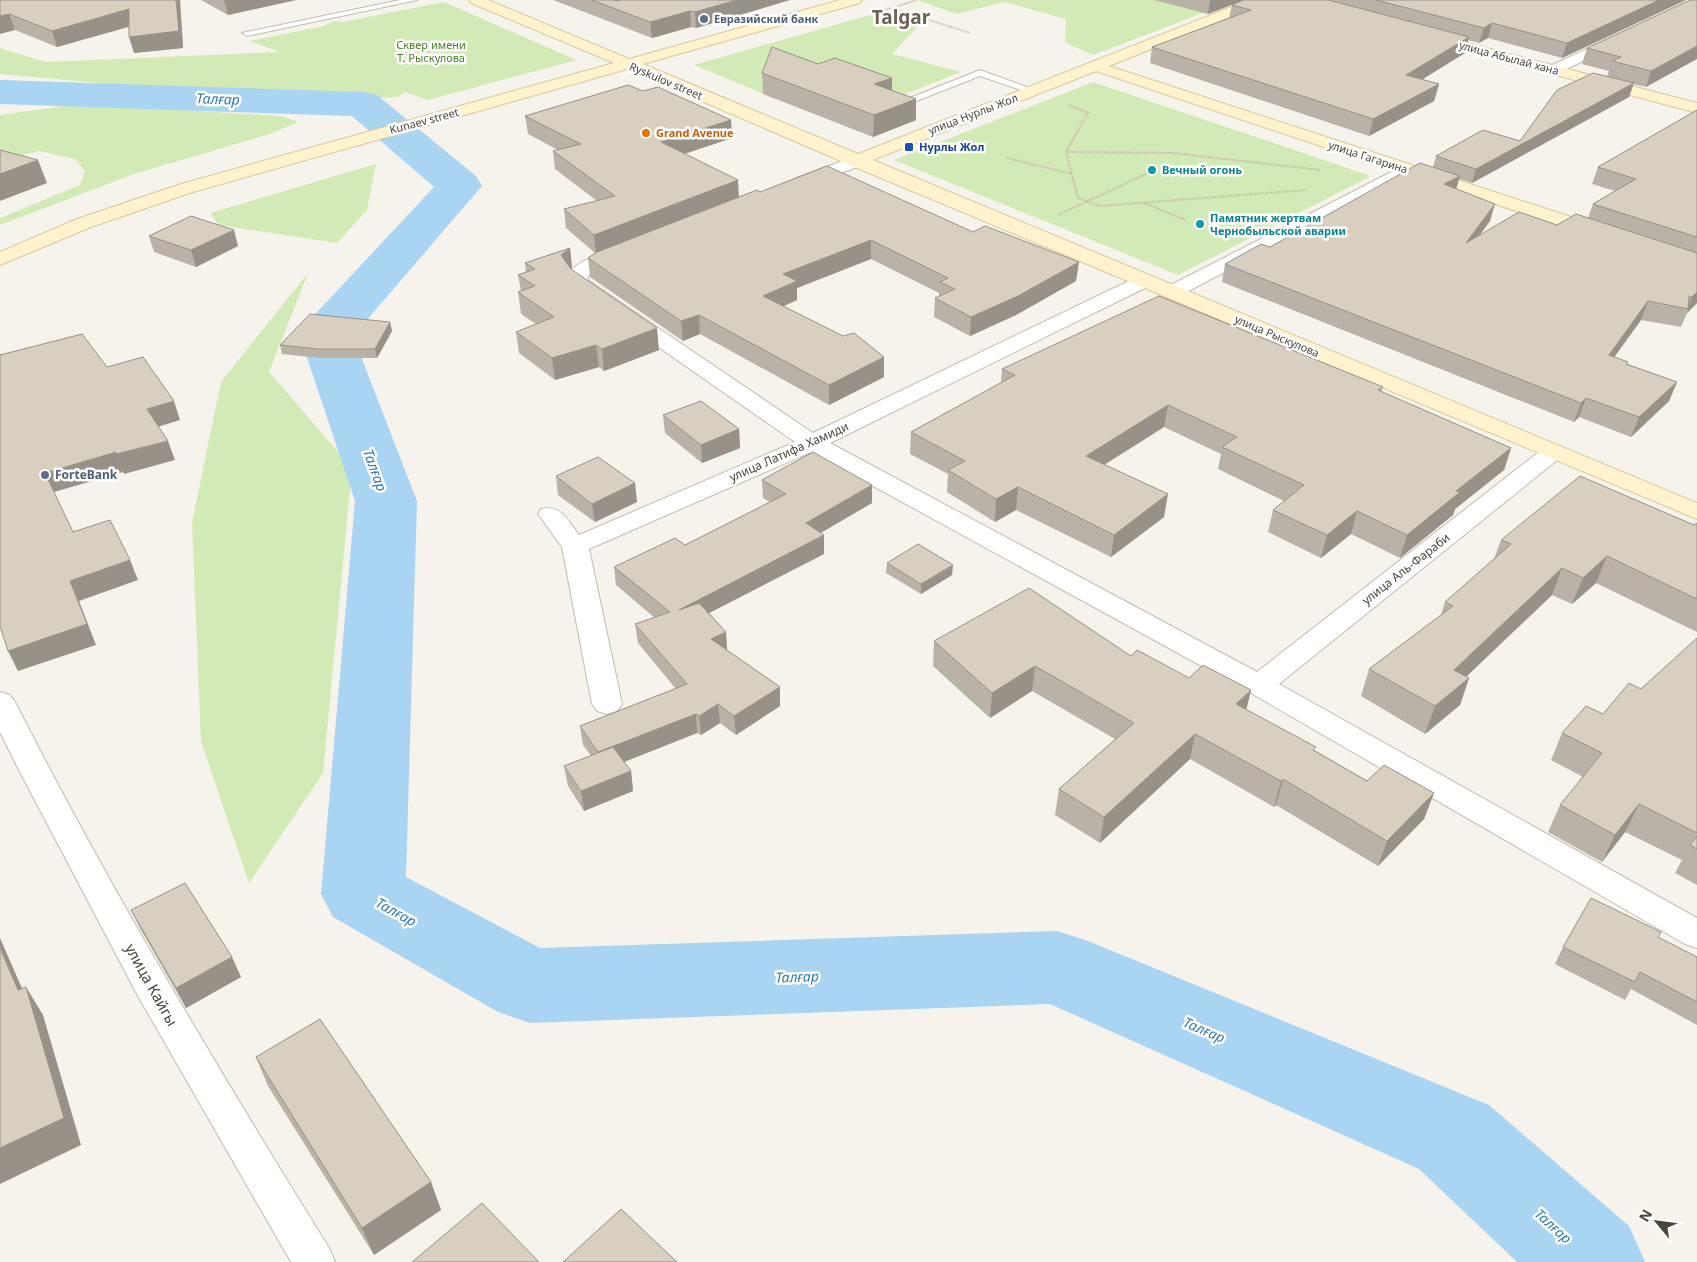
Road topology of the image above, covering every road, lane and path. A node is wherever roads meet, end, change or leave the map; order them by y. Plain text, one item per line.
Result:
1 (413, 0) edge
2 (476, 0) edge
3 (854, 0) edge
4 (917, 0) edge
5 (1261, 0) edge
6 (1413, 32) edge
7 (1634, 32) edge
8 (247, 33) dead end
9 (970, 33) dead end
10 (626, 64) junction
11 (1096, 66) junction
12 (1553, 70) junction
13 (1033, 91) junction
14 (910, 100) edge
15 (1697, 108) edge
16 (1066, 152) junction
17 (1007, 158) dead end
18 (856, 161) junction
19 (1406, 170) junction
20 (1324, 171) dead end
21 (1072, 174) junction
22 (1146, 174) dead end
23 (783, 190) edge
24 (1308, 190) dead end
25 (1088, 202) junction
26 (1143, 202) junction
27 (1186, 220) dead end
28 (1612, 237) edge
29 (26, 247) junction
30 (637, 247) edge
31 (0, 254) edge
32 (0, 259) edge
33 (1144, 281) junction
34 (1172, 292) junction
35 (812, 443) junction
36 (1554, 452) junction
37 (1691, 510) edge
38 (550, 514) dead end
39 (575, 546) junction
40 (1259, 685) junction
41 (0, 702) edge
42 (607, 704) dead end
43 (1697, 934) edge
44 (314, 1262) edge

1 - 8 lane
2 - 10 main road, Ryskulov street
3 - 10 main road, Kunaev street
4 - 9 path
5 - 11 main road, улица Нурлы Жол
6 - 12 main road, улица Абылай хана
7 - 12 street
10 - 18 main road, Ryskulov street
10 - 29 main road, Kunaev street
11 - 13 main road, улица Нурлы Жол
11 - 19 main road, улица Гагарина
12 - 15 main road, улица Абылай хана
13 - 14 lane
13 - 16 path
13 - 18 main road, улица Нурлы Жол
16 - 20 path
16 - 21 path
17 - 21 path
18 - 23 street, улица Нурлы Жол
18 - 33 main road, улица Рыскулова
19 - 28 main road, улица Гагарина
19 - 34 street
21 - 25 path
22 - 25 path
24 - 26 path
25 - 26 path
26 - 27 path
29 - 31 main road
29 - 32 main road, Kunaev street
30 - 35 street
33 - 34 main road, улица Рыскулова
33 - 35 street, улица Латифа Хамиди
34 - 36 main road, улица Рыскулова
35 - 39 street, улица Латифа Хамиди
35 - 40 street
36 - 37 main road, улица Рыскулова
36 - 40 street, улица Аль-Фараби
38 - 39 street
39 - 42 street
40 - 43 street
41 - 44 street, улица Кайгы

